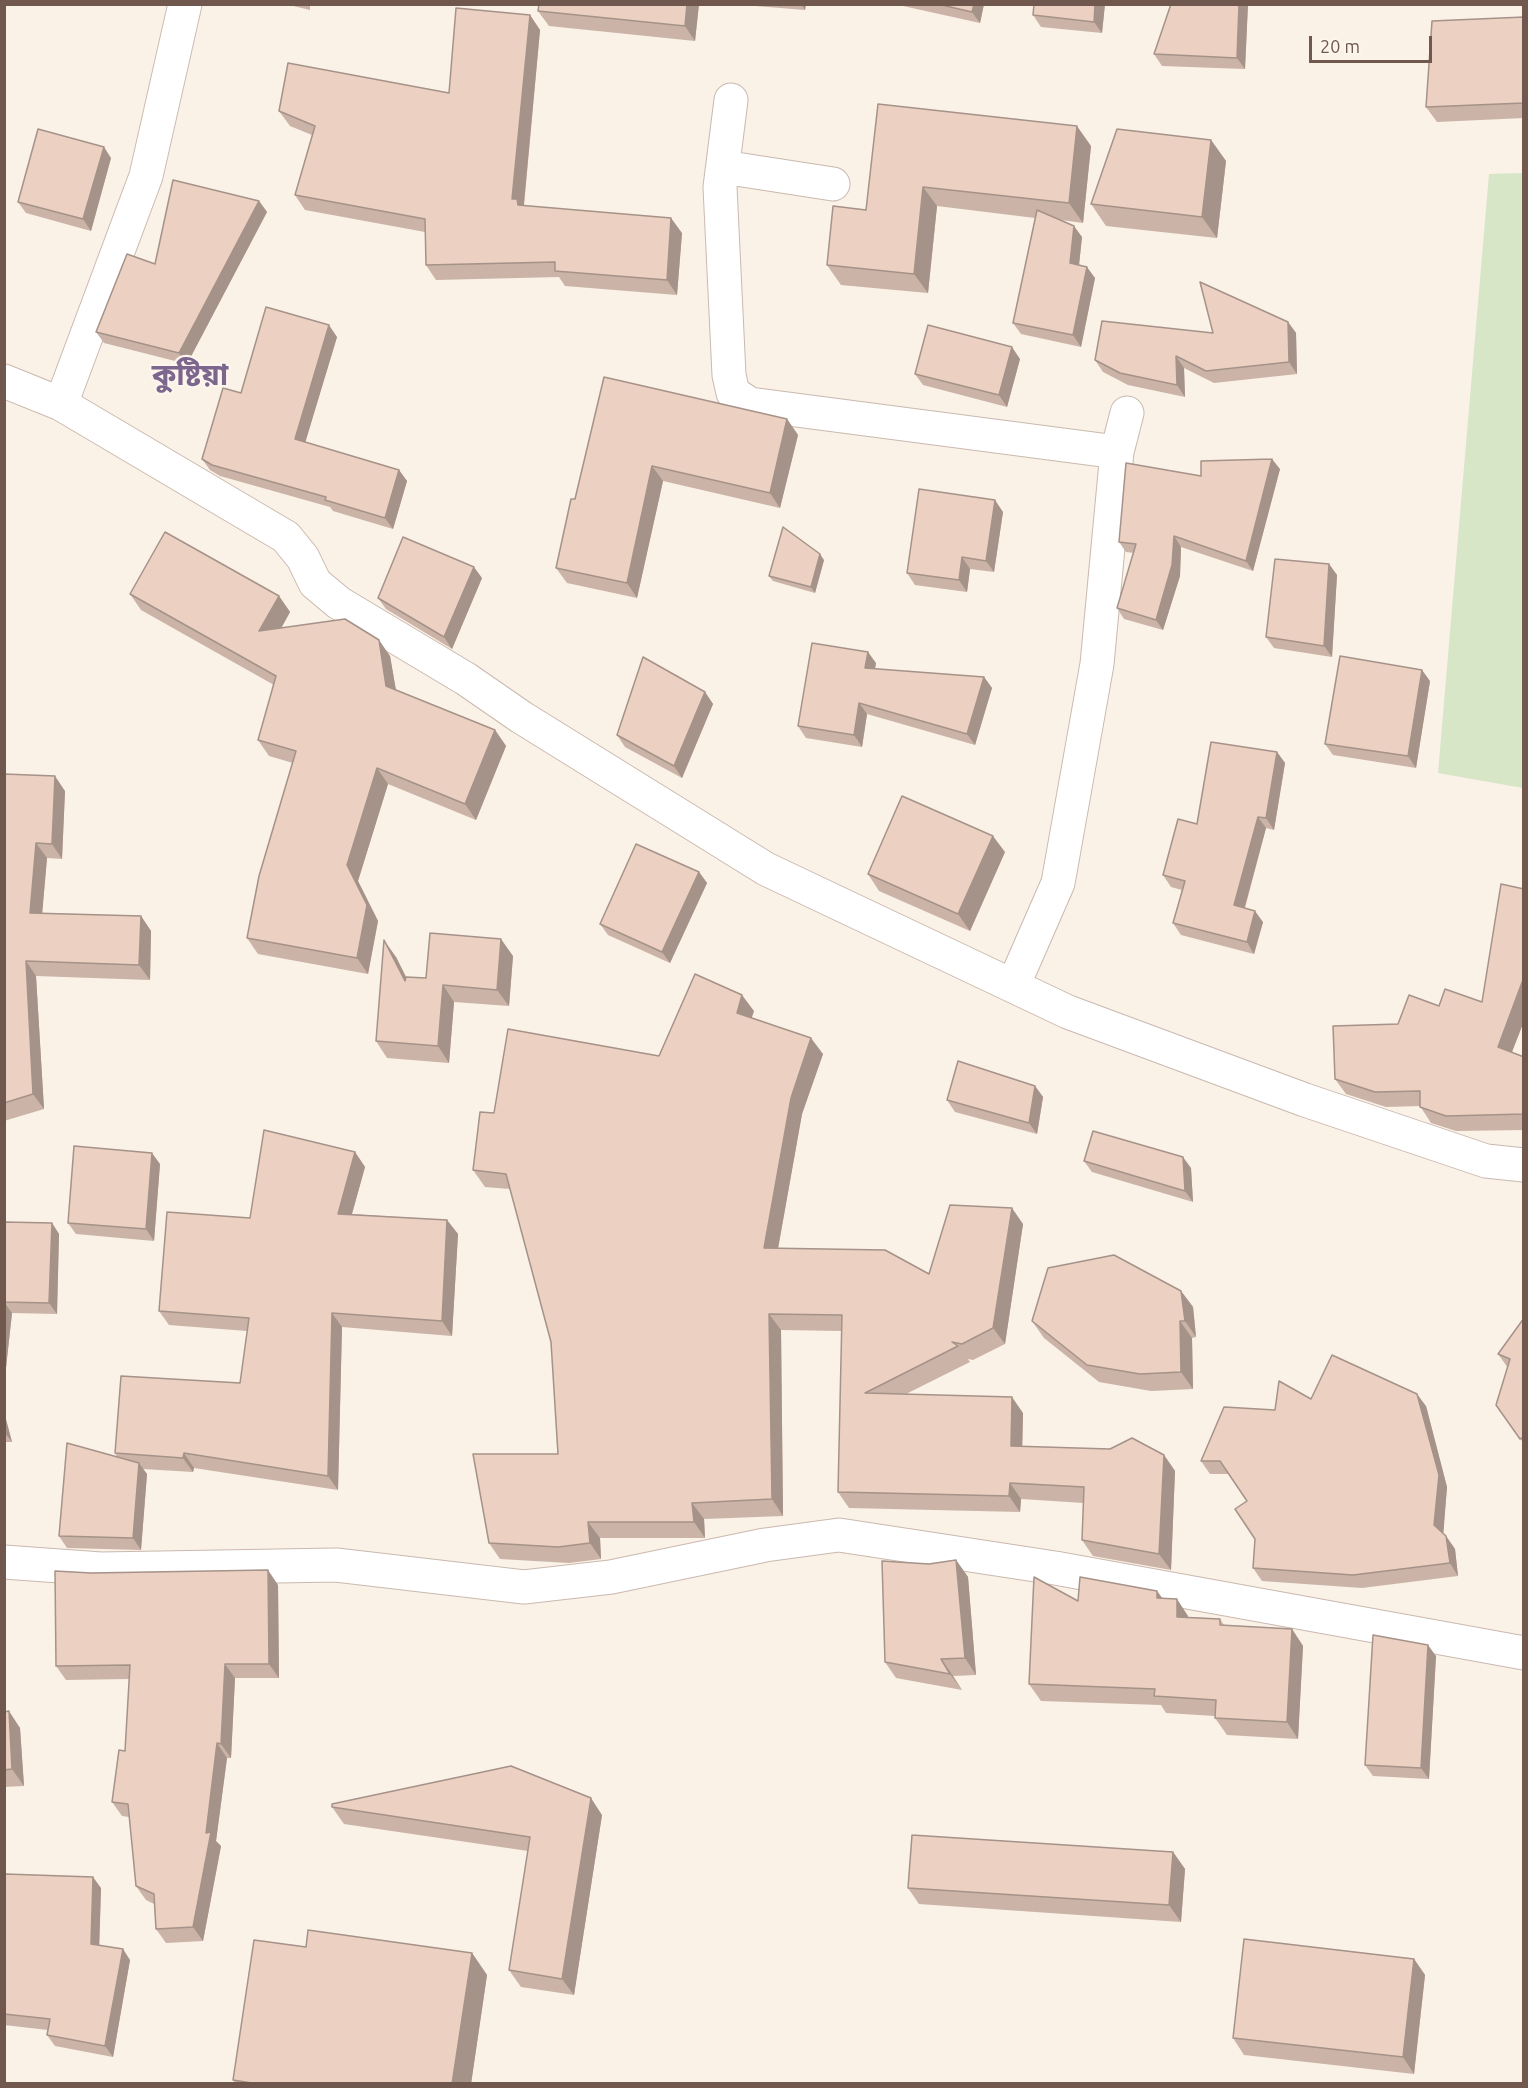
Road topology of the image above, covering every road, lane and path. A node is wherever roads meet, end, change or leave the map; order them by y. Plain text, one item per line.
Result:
1 (185, 4) edge
2 (731, 100) dead end
3 (723, 167) junction
4 (833, 184) dead end
5 (4, 381) edge
6 (61, 404) junction
7 (1127, 413) dead end
8 (1117, 452) junction
9 (1013, 986) junction
10 (1524, 1165) edge
11 (4, 1562) edge
12 (1524, 1653) edge

1 - 6 street
2 - 3 street
3 - 4 street
3 - 8 street
5 - 6 street
6 - 9 street
7 - 8 street
8 - 9 street
9 - 10 street
11 - 12 street

